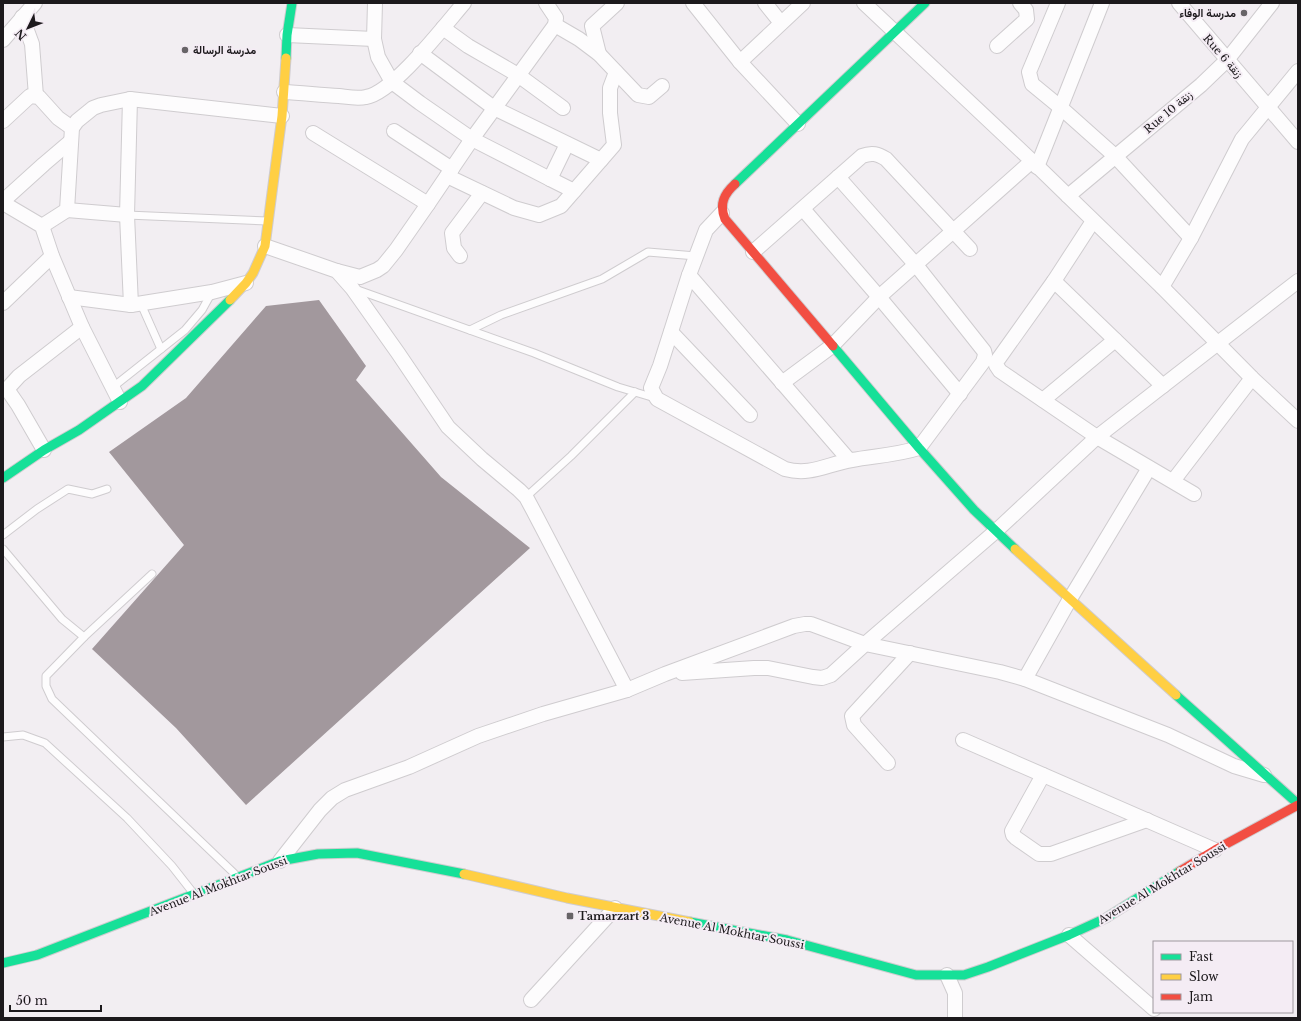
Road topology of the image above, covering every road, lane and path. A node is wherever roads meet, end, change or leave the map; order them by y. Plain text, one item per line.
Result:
1 (35, 3) edge
2 (292, 3) edge
3 (375, 3) edge
4 (464, 3) edge
5 (546, 3) edge
6 (617, 3) edge
7 (693, 3) edge
8 (765, 3) edge
9 (803, 3) edge
10 (864, 3) edge
11 (925, 3) edge
12 (1020, 3) edge
13 (1058, 3) edge
14 (1102, 3) edge
15 (1178, 3) edge
16 (1272, 3) edge
17 (22, 17) junction
18 (781, 23) junction
19 (555, 25) junction
20 (443, 28) junction
21 (895, 31) junction
22 (287, 35) junction
23 (374, 39) junction
24 (3, 40) edge
25 (997, 46) dead end
26 (420, 53) junction
27 (599, 54) junction
28 (1227, 60) junction
29 (740, 62) junction
30 (1298, 71) edge
31 (616, 72) junction
32 (518, 75) junction
33 (392, 82) junction
34 (662, 86) dead end
35 (284, 92) junction
36 (36, 96) junction
37 (130, 99) junction
38 (1060, 107) junction
39 (494, 108) junction
40 (563, 108) dead end
41 (1268, 108) junction
42 (282, 116) junction
43 (3, 121) edge
44 (798, 124) junction
45 (394, 130) dead end
46 (313, 133) dead end
47 (72, 135) junction
48 (472, 139) junction
49 (1298, 142) edge
50 (567, 144) junction
51 (1115, 156) junction
52 (601, 160) junction
53 (1034, 164) junction
54 (450, 173) junction
55 (838, 177) junction
56 (550, 179) junction
57 (574, 191) junction
58 (482, 193) junction
59 (1068, 196) junction
60 (3, 202) edge
61 (428, 204) junction
62 (803, 209) junction
63 (67, 210) junction
64 (722, 213) junction
65 (127, 215) junction
66 (268, 221) junction
67 (1093, 221) junction
68 (42, 226) junction
69 (954, 231) junction
70 (1191, 238) junction
71 (265, 246) junction
72 (970, 249) dead end
73 (753, 252) junction
74 (52, 256) junction
75 (460, 256) dead end
76 (696, 256) junction
77 (916, 265) junction
78 (337, 271) junction
79 (689, 276) junction
80 (1298, 281) edge
81 (1054, 282) junction
82 (246, 283) junction
83 (1162, 287) junction
84 (352, 288) junction
85 (212, 292) junction
86 (69, 297) junction
87 (879, 297) junction
88 (3, 302) edge
89 (136, 304) junction
90 (82, 327) junction
91 (470, 330) junction
92 (671, 332) junction
93 (1115, 340) junction
94 (1217, 343) junction
95 (832, 346) junction
96 (161, 349) junction
97 (1252, 378) junction
98 (782, 383) junction
99 (1163, 386) junction
100 (113, 387) junction
101 (635, 392) junction
102 (960, 394) junction
103 (657, 399) junction
104 (1043, 400) junction
105 (120, 402) junction
106 (750, 415) dead end
107 (1298, 421) edge
108 (1097, 437) junction
109 (919, 448) junction
110 (44, 450) junction
111 (849, 460) junction
112 (1149, 468) junction
113 (3, 478) edge
114 (1173, 482) junction
115 (107, 489) dead end
116 (1194, 494) dead end
117 (526, 497) junction
118 (996, 531) junction
119 (3, 536) edge
120 (3, 549) edge
121 (152, 574) dead end
122 (1070, 599) junction
123 (84, 637) junction
124 (865, 644) junction
125 (910, 653) junction
126 (665, 674) junction
127 (1025, 680) junction
128 (627, 690) junction
129 (3, 737) edge
130 (963, 740) dead end
131 (888, 763) dead end
132 (1043, 775) junction
133 (1266, 775) junction
134 (1298, 805) edge
135 (1147, 820) junction
136 (1216, 850) junction
137 (280, 861) junction
138 (238, 877) junction
139 (194, 894) junction
140 (615, 908) junction
141 (1068, 935) junction
142 (3, 963) edge
143 (947, 975) junction
144 (531, 1000) dead end
145 (1153, 1008) edge
146 (954, 1018) edge

1 - 17 street
2 - 22 street
3 - 23 street
4 - 20 street
5 - 19 street
6 - 27 street
7 - 29 street
8 - 18 street
9 - 18 street
10 - 21 street
11 - 21 street
12 - 25 street
13 - 38 street
14 - 38 street
15 - 28 street, Rue 6 زنقة
16 - 28 street, Rue 10 زنقة
17 - 24 street
17 - 36 street
18 - 29 street
19 - 27 street
19 - 32 street
20 - 26 street
20 - 32 street
21 - 44 street
21 - 53 street
22 - 23 street
22 - 35 street
23 - 33 street
26 - 33 street
26 - 39 street
27 - 31 street
28 - 41 street, Rue 6 زنقة
28 - 51 street, Rue 10 زنقة
29 - 44 street
30 - 41 street
31 - 34 street
31 - 52 street
32 - 39 street
32 - 40 street
33 - 35 street
33 - 48 street
35 - 42 street
36 - 43 street
36 - 47 street
37 - 42 street
37 - 47 street
37 - 65 street
38 - 51 street
38 - 53 street
39 - 48 street
39 - 50 street
41 - 49 street, Rue 6 زنقة
41 - 70 street
42 - 66 street
44 - 64 street
45 - 54 street
46 - 61 street
47 - 60 street
47 - 63 street
48 - 54 street
48 - 56 street
50 - 52 street
50 - 56 street
51 - 59 street, Rue 10 زنقة
51 - 70 street
52 - 57 street
53 - 59 street
53 - 69 street
54 - 58 street
54 - 61 street
55 - 62 street
55 - 69 street
55 - 77 street
56 - 57 street
57 - 58 street
58 - 75 street
59 - 67 street
60 - 68 street
61 - 78 street
62 - 73 street
62 - 87 street
63 - 65 street
63 - 68 street
64 - 73 street
64 - 76 street
65 - 66 lane
65 - 89 street
66 - 71 street
67 - 81 street
67 - 83 street
68 - 74 street
69 - 72 street
69 - 77 street
70 - 83 street
71 - 78 street
71 - 82 street
73 - 95 street
74 - 86 street
74 - 88 street
76 - 79 street
76 - 91 lane
77 - 87 street
77 - 102 street
78 - 84 street
79 - 92 street
79 - 98 street
80 - 94 street
81 - 93 street
81 - 104 street
82 - 85 street
82 - 105 street
83 - 94 street
84 - 91 lane
84 - 117 street
85 - 89 street
85 - 96 lane
86 - 89 street
86 - 90 street
87 - 95 street
87 - 102 street
89 - 96 lane
90 - 100 street
90 - 110 street
91 - 101 lane
92 - 103 street
92 - 106 street
93 - 99 street
93 - 104 street
94 - 97 street
94 - 99 street
95 - 98 street
95 - 109 street
96 - 100 lane
97 - 107 street
97 - 114 street
98 - 111 street
99 - 108 street
100 - 105 street
101 - 103 lane
101 - 117 lane
102 - 109 street
103 - 111 street
104 - 108 street
105 - 110 street
108 - 112 street
108 - 118 street
109 - 111 street
109 - 118 street
110 - 113 street
112 - 114 street
112 - 122 street
114 - 116 street
115 - 119 lane
117 - 128 street
118 - 122 street
118 - 124 street
120 - 123 lane
121 - 123 lane
122 - 127 street
122 - 133 street
123 - 138 lane
124 - 125 street
124 - 126 street
124 - 126 street
125 - 127 street
125 - 131 street
126 - 128 street
127 - 133 street
128 - 137 street
129 - 139 lane
130 - 132 street
132 - 135 street
132 - 135 street
133 - 134 street
134 - 136 street, Avenue Al Mokhtar Soussi
135 - 136 street
136 - 141 street, Avenue Al Mokhtar Soussi
137 - 138 street, Avenue Al Mokhtar Soussi
137 - 140 street, Avenue Al Mokhtar Soussi
138 - 139 street, Avenue Al Mokhtar Soussi
139 - 142 street, Avenue Al Mokhtar Soussi
140 - 143 street, Avenue Al Mokhtar Soussi
140 - 144 street
141 - 143 street, Avenue Al Mokhtar Soussi
141 - 145 street
143 - 146 street

